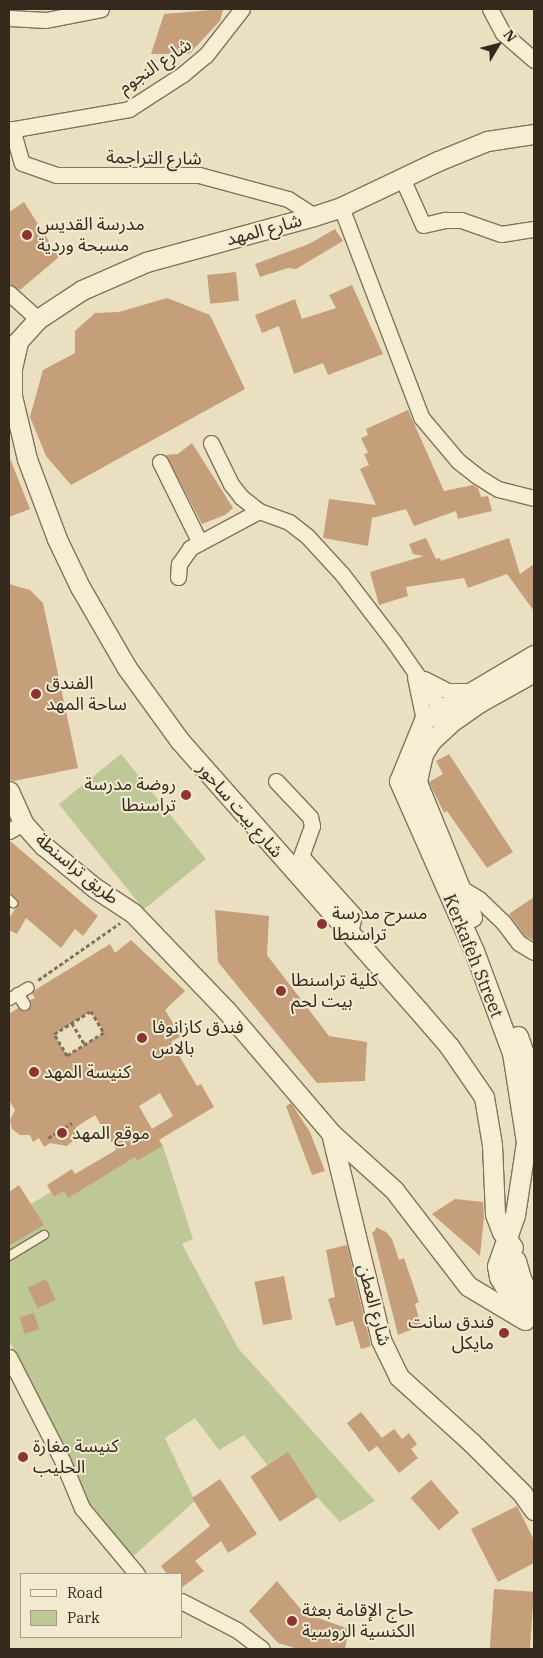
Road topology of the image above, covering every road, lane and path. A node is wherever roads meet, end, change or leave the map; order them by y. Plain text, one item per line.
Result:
1 (101, 9) edge
2 (242, 9) edge
3 (490, 9) edge
4 (45, 14) edge
5 (9, 18) edge
6 (534, 60) edge
7 (10, 130) edge
8 (534, 134) edge
9 (402, 178) junction
10 (341, 207) junction
11 (314, 216) junction
12 (534, 229) edge
13 (9, 293) edge
14 (38, 319) junction
15 (14, 346) edge
16 (211, 443) dead end
17 (160, 462) dead end
18 (534, 498) edge
19 (259, 511) junction
20 (200, 543) junction
21 (178, 577) dead end
22 (534, 655) edge
23 (413, 670) junction
24 (534, 672) edge
25 (472, 691) junction
26 (446, 716) junction
27 (424, 720) junction
28 (276, 781) dead end
29 (9, 791) edge
30 (16, 827) edge
31 (454, 890) junction
32 (133, 913) junction
33 (350, 933) junction
34 (534, 952) edge
35 (28, 987) joint
36 (13, 996) edge
37 (24, 1004) dead end
38 (72, 1023) junction
39 (85, 1044) junction
40 (72, 1123) dead end
41 (331, 1133) junction
42 (48, 1138) dead end
43 (534, 1138) edge
44 (534, 1149) edge
45 (44, 1236) dead end
46 (512, 1249) junction
47 (9, 1256) edge
48 (503, 1284) junction
49 (468, 1286) junction
50 (531, 1315) edge
51 (9, 1357) edge
52 (534, 1510) edge
53 (136, 1573) edge
54 (182, 1602) edge
55 (262, 1649) edge

1 - 4 street
2 - 7 street, شارع النجوم
3 - 6 street
4 - 5 street
7 - 11 street, شارع التراجمة
8 - 9 street, شارع المهد
9 - 10 street, شارع المهد
9 - 12 street
10 - 11 street, شارع المهد
10 - 18 street
11 - 14 street, شارع المهد
13 - 14 street
14 - 15 street, شارع المهد
15 - 33 street, شارع بيت ساحور
16 - 19 street
17 - 20 street
19 - 20 street
19 - 23 street
20 - 21 street
22 - 25 street
23 - 25 street
23 - 26 street
23 - 27 street
24 - 26 street
25 - 26 street
26 - 27 street
26 - 31 street
27 - 31 street, Kerkafeh Street
28 - 33 street
29 - 30 street
30 - 32 street, طريق تراسنطة
31 - 34 street
31 - 43 street
31 - 46 street, Kerkafeh Street
32 - 35 path
32 - 41 street, طريق تراسنطة
33 - 46 street, شارع بيت ساحور
35 - 36 street
36 - 37 street
38 - 39 path
38 - 39 path
38 - 39 path
40 - 42 path
41 - 49 street, طريق تراسنطة
41 - 52 street, شارع العطن
44 - 46 street
45 - 47 lane
46 - 48 street
46 - 50 main road
48 - 49 street
48 - 50 street
49 - 50 street
51 - 53 street
54 - 55 street

